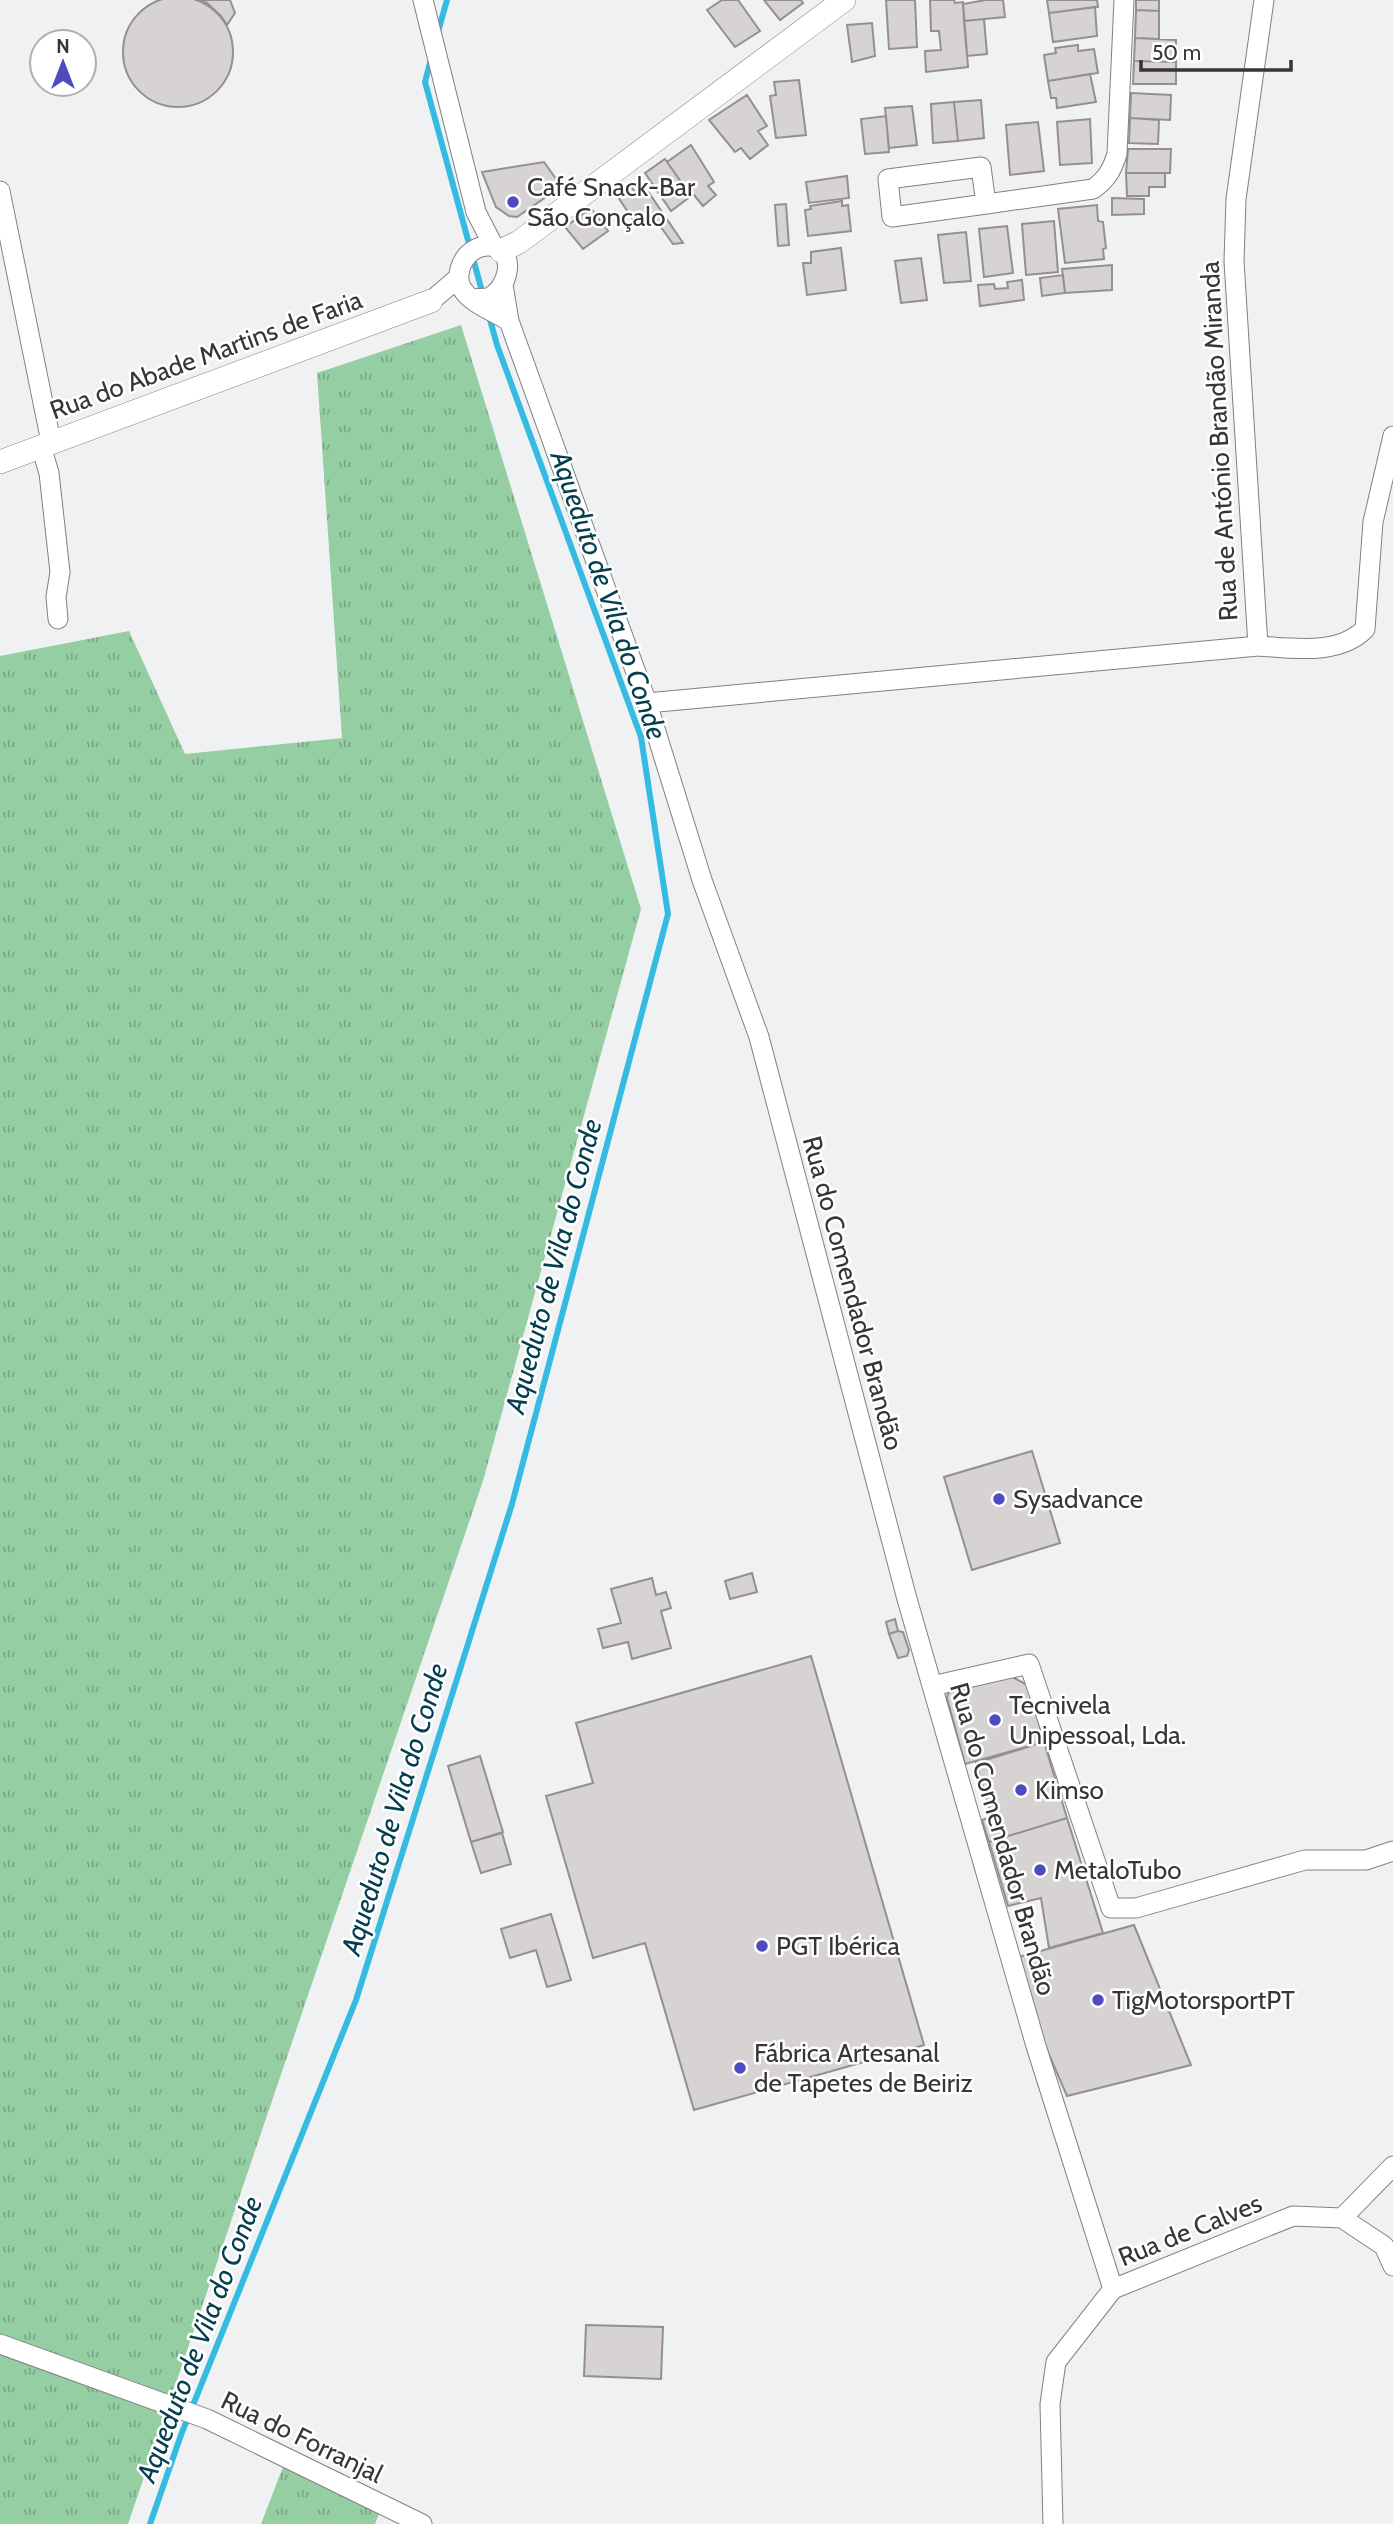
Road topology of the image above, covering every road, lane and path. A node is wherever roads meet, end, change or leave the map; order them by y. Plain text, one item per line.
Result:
1 (423, 0) edge
2 (844, 0) edge
3 (1124, 0) edge
4 (1264, 0) edge
5 (0, 191) edge
6 (986, 204) junction
7 (476, 212) junction
8 (498, 249) junction
9 (470, 252) junction
10 (503, 285) junction
11 (465, 290) junction
12 (431, 301) joint
13 (509, 320) junction
14 (1393, 436) edge
15 (46, 444) junction
16 (0, 462) edge
17 (58, 619) dead end
18 (1258, 646) junction
19 (647, 703) junction
20 (932, 1686) junction
21 (1393, 1851) edge
22 (1393, 2165) edge
23 (1342, 2218) junction
24 (1393, 2266) edge
25 (1112, 2289) junction
26 (0, 2344) edge
27 (422, 2524) edge
28 (1053, 2524) edge

1 - 7 street
2 - 8 street
3 - 6 street
4 - 18 street, Rua de António Brandão Miranda
5 - 15 street
6 - 6 street
7 - 8 street
7 - 9 street
8 - 9 street
8 - 10 street
9 - 11 street
10 - 11 street
10 - 13 street, Rua do Comendador Brandão
11 - 12 street
11 - 13 street
12 - 15 street, Rua do Abade Martins de Faria
13 - 19 street, Rua do Comendador Brandão
14 - 18 street
15 - 16 street, Rua do Abade Martins de Faria
15 - 17 street
18 - 19 street, Rua de António Brandão Miranda
19 - 20 street, Rua do Comendador Brandão
20 - 21 street
20 - 25 street, Rua do Comendador Brandão
22 - 23 street
23 - 24 street
23 - 25 street, Rua de Calves
25 - 28 street, Rua de Calves
26 - 27 street, Rua do Forranjal

